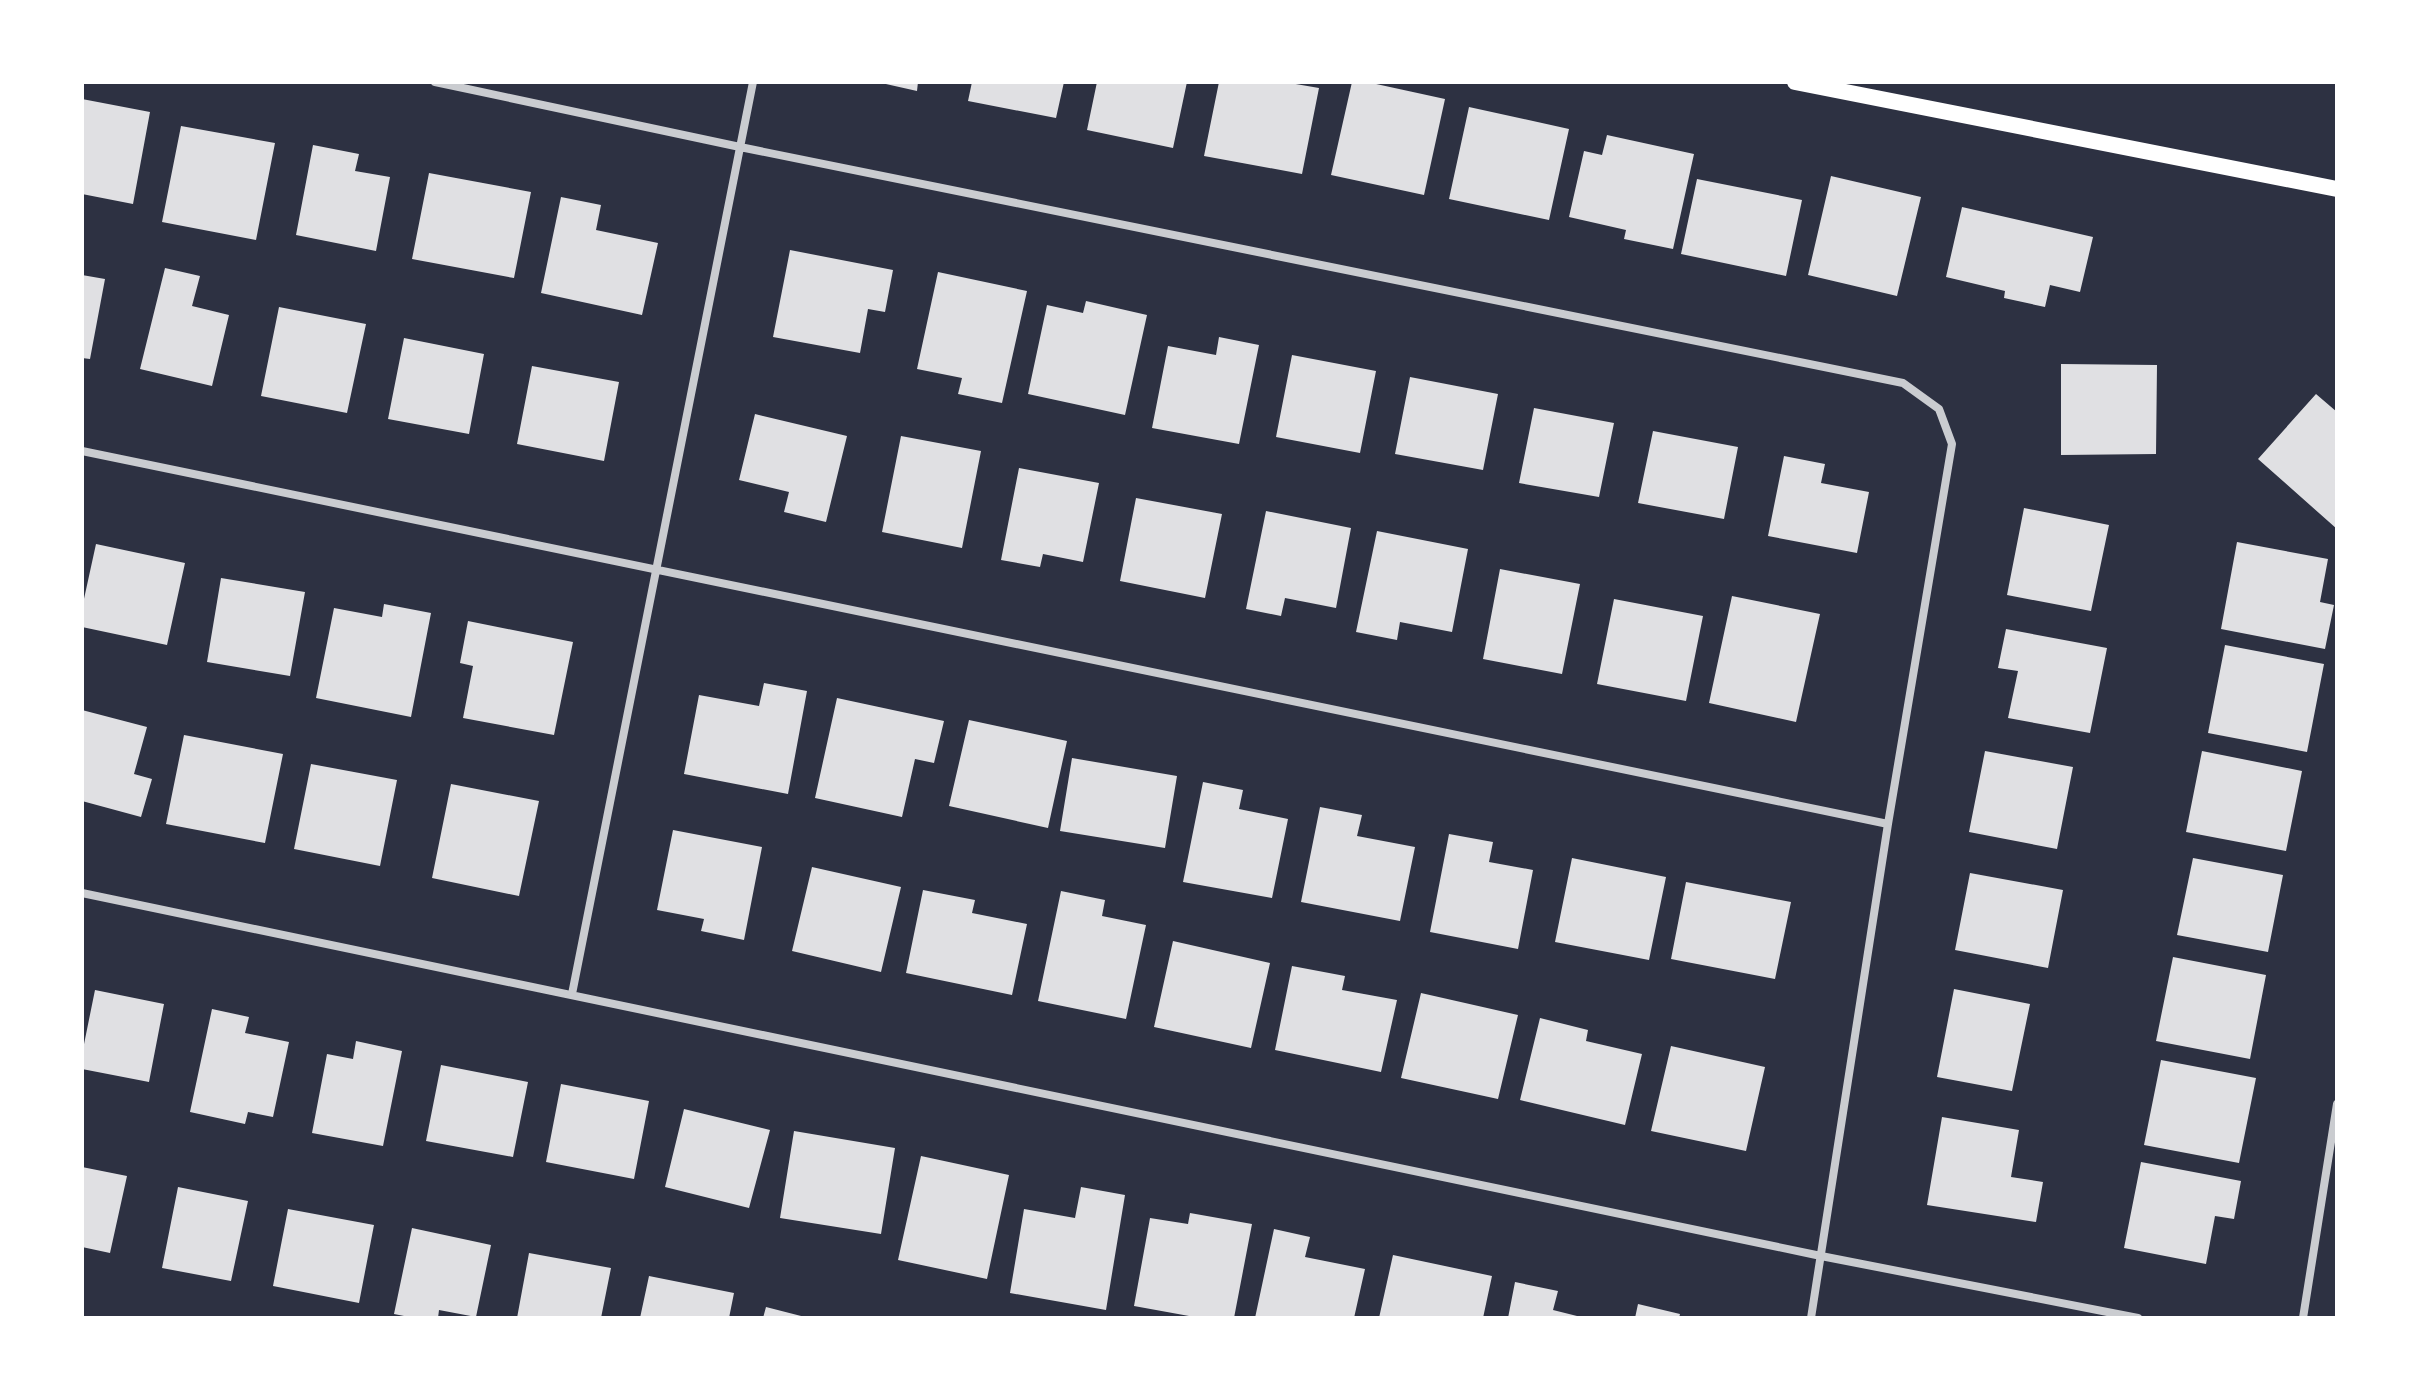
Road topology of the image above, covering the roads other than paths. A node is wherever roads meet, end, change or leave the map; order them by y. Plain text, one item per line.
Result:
1 (435, 82) edge
2 (753, 82) edge
3 (1795, 82) edge
4 (740, 147) junction
5 (2337, 189) edge
6 (82, 451) edge
7 (656, 571) junction
8 (1888, 824) junction
9 (82, 893) edge
10 (572, 994) junction
11 (2337, 1104) edge
12 (1821, 1256) junction
13 (1811, 1318) edge
14 (2138, 1318) edge
15 (2303, 1318) edge

1 - 4 street
2 - 4 street
3 - 5 main road
4 - 7 street
4 - 8 street
6 - 7 street
7 - 8 street
7 - 10 street
8 - 12 street
9 - 10 street
10 - 12 street
11 - 15 street
12 - 13 street
12 - 14 street

